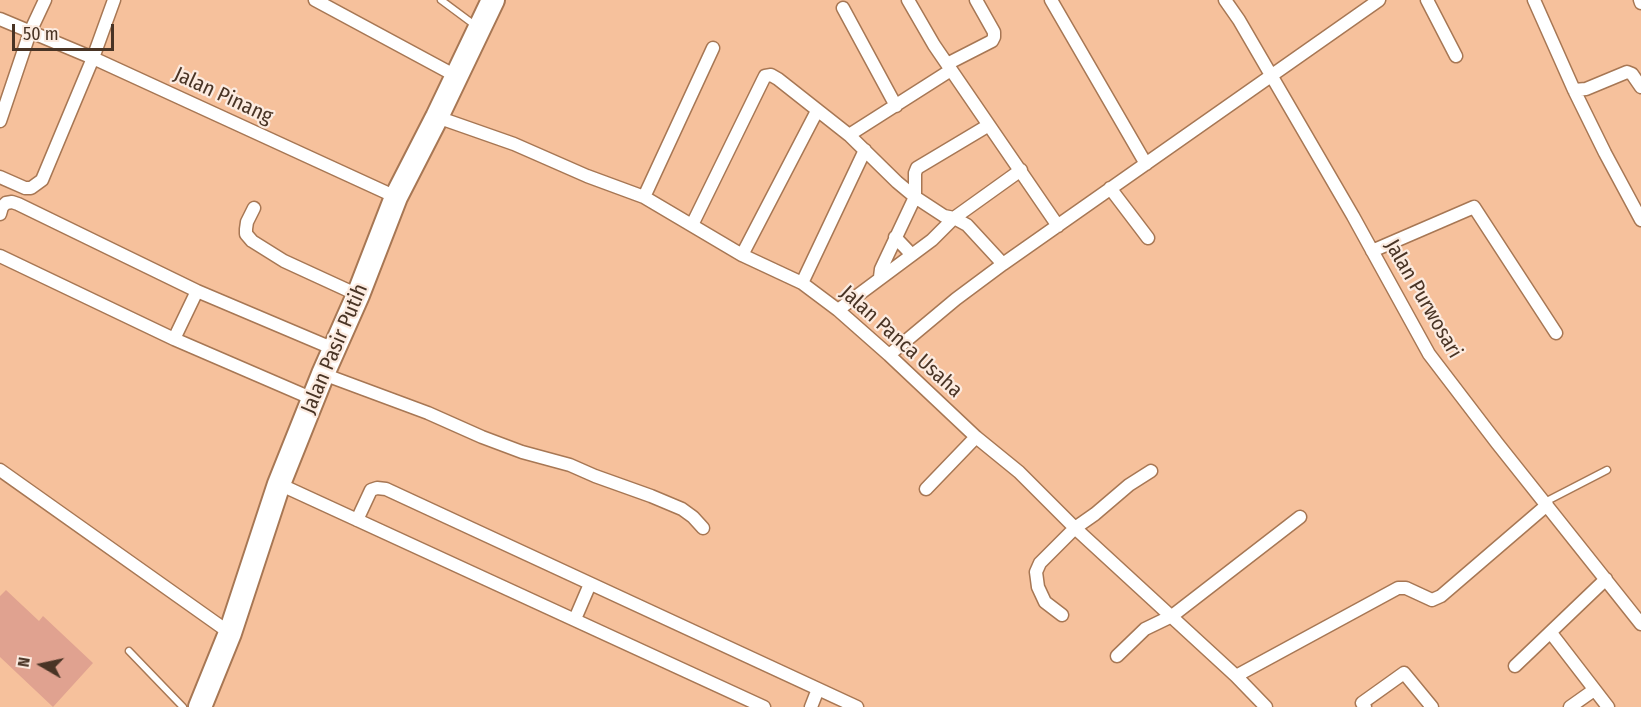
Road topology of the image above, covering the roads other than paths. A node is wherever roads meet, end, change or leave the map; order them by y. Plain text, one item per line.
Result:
1 (45, 0) edge
2 (114, 0) edge
3 (315, 0) edge
4 (441, 0) edge
5 (493, 0) edge
6 (908, 0) edge
7 (976, 0) edge
8 (1051, 0) edge
9 (1225, 0) edge
10 (1380, 0) edge
11 (1427, 0) edge
12 (1534, 0) edge
13 (843, 8) dead end
14 (0, 19) edge
15 (479, 28) junction
16 (30, 33) junction
17 (713, 48) dead end
18 (1456, 56) dead end
19 (93, 58) junction
20 (949, 67) junction
21 (456, 76) junction
22 (1272, 76) junction
23 (1641, 87) edge
24 (1574, 90) junction
25 (896, 105) junction
26 (817, 111) junction
27 (437, 117) junction
28 (0, 121) edge
29 (989, 125) junction
30 (849, 135) junction
31 (865, 150) junction
32 (1146, 164) junction
33 (1021, 170) junction
34 (0, 177) edge
35 (1110, 188) junction
36 (396, 197) junction
37 (644, 197) junction
38 (915, 197) junction
39 (254, 208) dead end
40 (0, 214) edge
41 (954, 218) junction
42 (1641, 220) edge
43 (692, 225) junction
44 (1058, 226) junction
45 (895, 237) junction
46 (1148, 238) dead end
47 (1372, 250) junction
48 (742, 255) junction
49 (912, 255) junction
50 (0, 256) edge
51 (1003, 264) junction
52 (880, 277) junction
53 (802, 283) junction
54 (197, 291) junction
55 (358, 295) junction
56 (838, 310) junction
57 (1556, 333) dead end
58 (174, 339) junction
59 (334, 349) junction
60 (889, 355) junction
61 (323, 375) junction
62 (313, 399) junction
63 (976, 437) junction
64 (0, 470) edge
65 (1607, 470) dead end
66 (1151, 471) dead end
67 (279, 484) junction
68 (926, 489) dead end
69 (1546, 504) junction
70 (1300, 517) dead end
71 (357, 520) junction
72 (703, 528) dead end
73 (1074, 528) junction
74 (1606, 579) junction
75 (590, 584) junction
76 (1062, 615) dead end
77 (1172, 616) junction
78 (575, 619) junction
79 (1641, 624) edge
80 (230, 633) junction
81 (1551, 633) junction
82 (129, 651) dead end
83 (1117, 656) dead end
84 (1515, 666) dead end
85 (1236, 676) junction
86 (818, 689) junction
87 (1594, 690) junction
88 (183, 707) edge
89 (200, 707) edge
90 (764, 707) edge
91 (812, 707) edge
92 (857, 707) edge
93 (1266, 707) edge
94 (1365, 707) edge
95 (1432, 707) edge
96 (1570, 707) edge
97 (1608, 707) edge

1 - 16 street
2 - 19 street
3 - 21 street
4 - 15 lane
5 - 15 highway, Jalan Pasir Putih
6 - 20 street
7 - 20 street
8 - 32 street
9 - 22 street, Jalan Purwosari
10 - 22 street
11 - 18 street
12 - 24 street
13 - 25 street
14 - 16 street, Jalan Pinang
15 - 21 highway, Jalan Pasir Putih
16 - 19 street, Jalan Pinang
16 - 28 street
17 - 37 street
19 - 34 street
19 - 36 street, Jalan Pinang
20 - 25 street
20 - 29 street
21 - 27 highway, Jalan Pasir Putih
22 - 32 street
22 - 47 street, Jalan Purwosari
23 - 24 street
24 - 42 street
25 - 30 street
26 - 30 street
26 - 43 street
26 - 48 street
27 - 36 highway, Jalan Pasir Putih
27 - 37 street, Jalan Panca Usaha
29 - 33 street
29 - 38 street
30 - 31 street
31 - 38 street
31 - 53 street
32 - 35 street
33 - 41 street
33 - 44 street
35 - 44 street
35 - 46 street
36 - 55 highway, Jalan Pasir Putih
37 - 43 street, Jalan Panca Usaha
38 - 41 street
38 - 45 street
39 - 55 street
40 - 54 street
41 - 49 street
41 - 51 street
43 - 48 street, Jalan Panca Usaha
44 - 51 street
45 - 49 street
45 - 52 street
47 - 57 street
47 - 69 street, Jalan Purwosari
48 - 53 street, Jalan Panca Usaha
49 - 52 street
50 - 58 street
51 - 60 street
52 - 56 street
53 - 56 street, Jalan Panca Usaha
54 - 58 street
54 - 59 street
55 - 59 highway, Jalan Pasir Putih
56 - 60 street, Jalan Panca Usaha
58 - 62 street
59 - 61 highway, Jalan Pasir Putih
60 - 63 street, Jalan Panca Usaha
61 - 62 highway, Jalan Pasir Putih
61 - 72 street
62 - 67 highway, Jalan Pasir Putih
63 - 68 street
63 - 73 street, Jalan Panca Usaha
64 - 80 street
65 - 69 lane
66 - 73 street
67 - 71 street
67 - 80 highway, Jalan Pasir Putih
69 - 74 street, Jalan Purwosari
69 - 85 street
70 - 77 street
71 - 75 street
71 - 78 street
73 - 76 street
73 - 77 street, Jalan Panca Usaha
74 - 79 street, Jalan Purwosari
74 - 81 street
75 - 78 street
75 - 86 street
77 - 83 street
77 - 85 street, Jalan Panca Usaha
78 - 90 street
80 - 89 highway, Jalan Pasir Putih
81 - 84 street
81 - 87 street
82 - 88 lane
85 - 93 street, Jalan Panca Usaha
86 - 91 street
86 - 92 street
87 - 96 street
87 - 97 street
94 - 95 street

